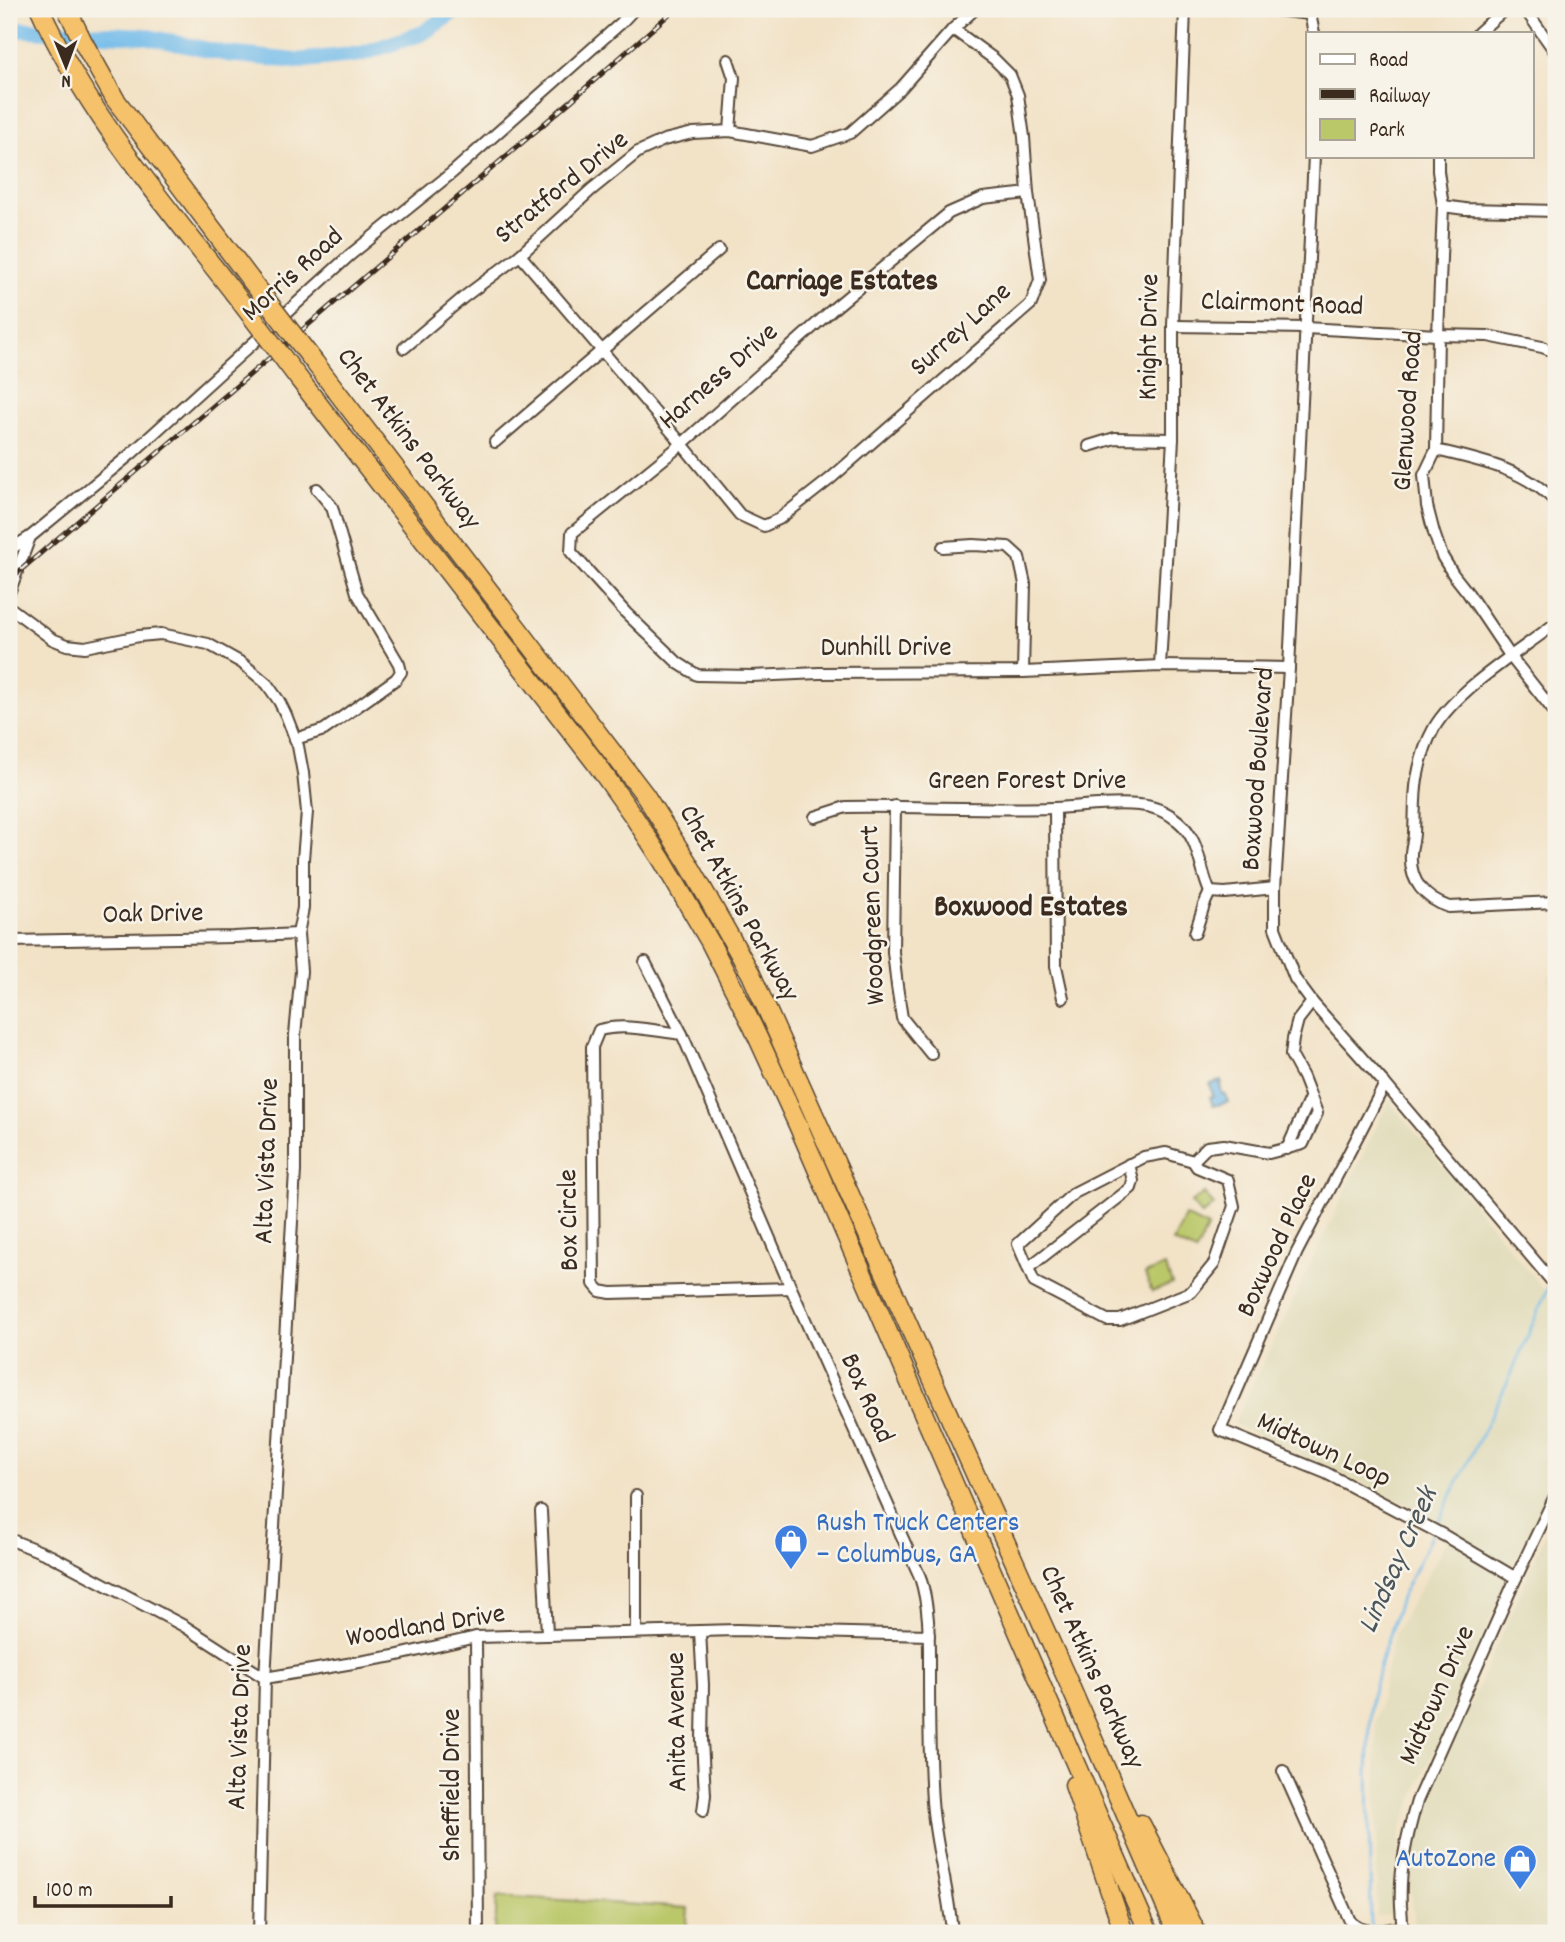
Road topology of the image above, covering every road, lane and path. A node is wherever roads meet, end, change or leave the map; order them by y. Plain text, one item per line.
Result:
1 (38, 9) edge
2 (66, 9) edge
3 (634, 9) edge
4 (975, 9) edge
5 (1185, 9) edge
6 (1269, 9) edge
7 (1506, 9) edge
8 (1525, 9) edge
9 (954, 29) junction
10 (1314, 32) edge
11 (1479, 32) edge
12 (1556, 53) edge
13 (728, 60) dead end
14 (730, 131) junction
15 (1314, 158) edge
16 (1438, 158) edge
17 (1028, 192) junction
18 (1443, 206) junction
19 (1556, 211) edge
20 (719, 250) dead end
21 (520, 255) junction
22 (1173, 326) junction
23 (1305, 328) junction
24 (1437, 335) junction
25 (404, 348) dead end
26 (601, 349) junction
27 (1556, 352) edge
28 (1172, 439) junction
29 (495, 442) dead end
30 (682, 444) junction
31 (1089, 446) dead end
32 (1436, 450) junction
33 (317, 489) dead end
34 (1556, 502) edge
35 (587, 521) joint
36 (30, 537) junction
37 (943, 547) dead end
38 (9, 550) edge
39 (9, 593) edge
40 (9, 607) edge
41 (1556, 623) edge
42 (1511, 657) junction
43 (1160, 666) junction
44 (1289, 668) junction
45 (1023, 672) junction
46 (1556, 714) edge
47 (295, 739) junction
48 (895, 806) junction
49 (1055, 808) junction
50 (815, 817) dead end
51 (1275, 888) junction
52 (1210, 892) junction
53 (1556, 902) edge
54 (1195, 933) dead end
55 (298, 934) junction
56 (9, 941) edge
57 (645, 962) dead end
58 (1063, 998) dead end
59 (1312, 1002) junction
60 (682, 1034) junction
61 (930, 1054) dead end
62 (1385, 1084) junction
63 (1194, 1161) junction
64 (1129, 1164) junction
65 (1028, 1268) junction
66 (1556, 1286) edge
67 (791, 1288) junction
68 (1220, 1430) joint
69 (1556, 1494) edge
70 (636, 1496) dead end
71 (541, 1511) dead end
72 (9, 1539) edge
73 (1516, 1578) junction
74 (636, 1632) junction
75 (700, 1632) junction
76 (547, 1634) junction
77 (929, 1635) junction
78 (476, 1637) junction
79 (1030, 1656) junction
80 (265, 1678) junction
81 (1067, 1679) junction
82 (1283, 1771) dead end
83 (703, 1811) dead end
84 (1404, 1930) edge
85 (259, 1933) edge
86 (478, 1933) edge
87 (952, 1933) edge
88 (1124, 1933) edge
89 (1149, 1933) edge
90 (1177, 1933) edge
91 (1197, 1933) edge

1 - 79 highway, Chet Atkins Parkway, bridge
2 - 81 highway, Chet Atkins Parkway, bridge
3 - 36 street, Morris Road
4 - 9 street, Stratford Drive
5 - 22 street, Knight Drive
6 - 10 street
7 - 11 street
8 - 12 street
9 - 14 street, Stratford Drive
9 - 17 street, Surrey Lane
13 - 14 street
14 - 21 street, Stratford Drive
15 - 23 street, Boxwood Boulevard
16 - 18 street, Glenwood Road
17 - 30 street, Harness Drive
17 - 30 street, Surrey Lane
18 - 19 street
18 - 24 street, Glenwood Road
20 - 26 street
21 - 25 street, Stratford Drive
21 - 26 street
22 - 23 street, Clairmont Road
22 - 28 street, Knight Drive
23 - 24 street, Clairmont Road
23 - 44 street, Boxwood Boulevard
24 - 27 street, Clairmont Road
24 - 32 street, Glenwood Road
26 - 29 street
26 - 30 street
28 - 31 street
28 - 43 street, Knight Drive
30 - 35 street, Harness Drive
32 - 34 street
32 - 42 street, Glenwood Road
33 - 47 street
35 - 45 street, Dunhill Drive
36 - 38 street, Morris Road
36 - 39 street
37 - 45 street
40 - 47 street, Alta Vista Drive
41 - 42 street
42 - 46 street, Glenwood Road
42 - 53 street
43 - 44 street, Dunhill Drive
43 - 45 street, Dunhill Drive
44 - 51 street, Boxwood Boulevard
47 - 55 street, Alta Vista Drive
48 - 49 street, Green Forest Drive
48 - 50 street, Green Forest Drive
48 - 61 street, Woodgreen Court
49 - 52 street, Green Forest Drive
49 - 58 street
51 - 52 street
51 - 59 street, Boxwood Boulevard
52 - 54 street
55 - 56 street, Oak Drive
55 - 80 street, Alta Vista Drive
57 - 60 street, Box Road
59 - 62 street, Boxwood Boulevard
59 - 63 street
60 - 67 street, Box Road
60 - 67 street, Box Circle
62 - 66 street, Boxwood Boulevard
62 - 68 street, Boxwood Place
63 - 64 street
63 - 65 street
64 - 65 street
64 - 65 street
67 - 77 street, Box Road
68 - 73 street, Midtown Loop
69 - 73 street, Midtown Drive
70 - 74 street
71 - 76 street
72 - 80 street
73 - 84 street, Midtown Drive
74 - 75 street, Woodland Drive
74 - 76 street, Woodland Drive
75 - 77 street, Woodland Drive
75 - 83 street, Anita Avenue
76 - 78 street, Woodland Drive
77 - 87 street, Box Road
78 - 80 street, Woodland Drive
78 - 86 street, Sheffield Drive
79 - 88 highway
79 - 89 highway, Chet Atkins Parkway
80 - 85 street, Alta Vista Drive
81 - 90 highway, Chet Atkins Parkway
81 - 91 highway
82 - 84 street, Midtown Drive

